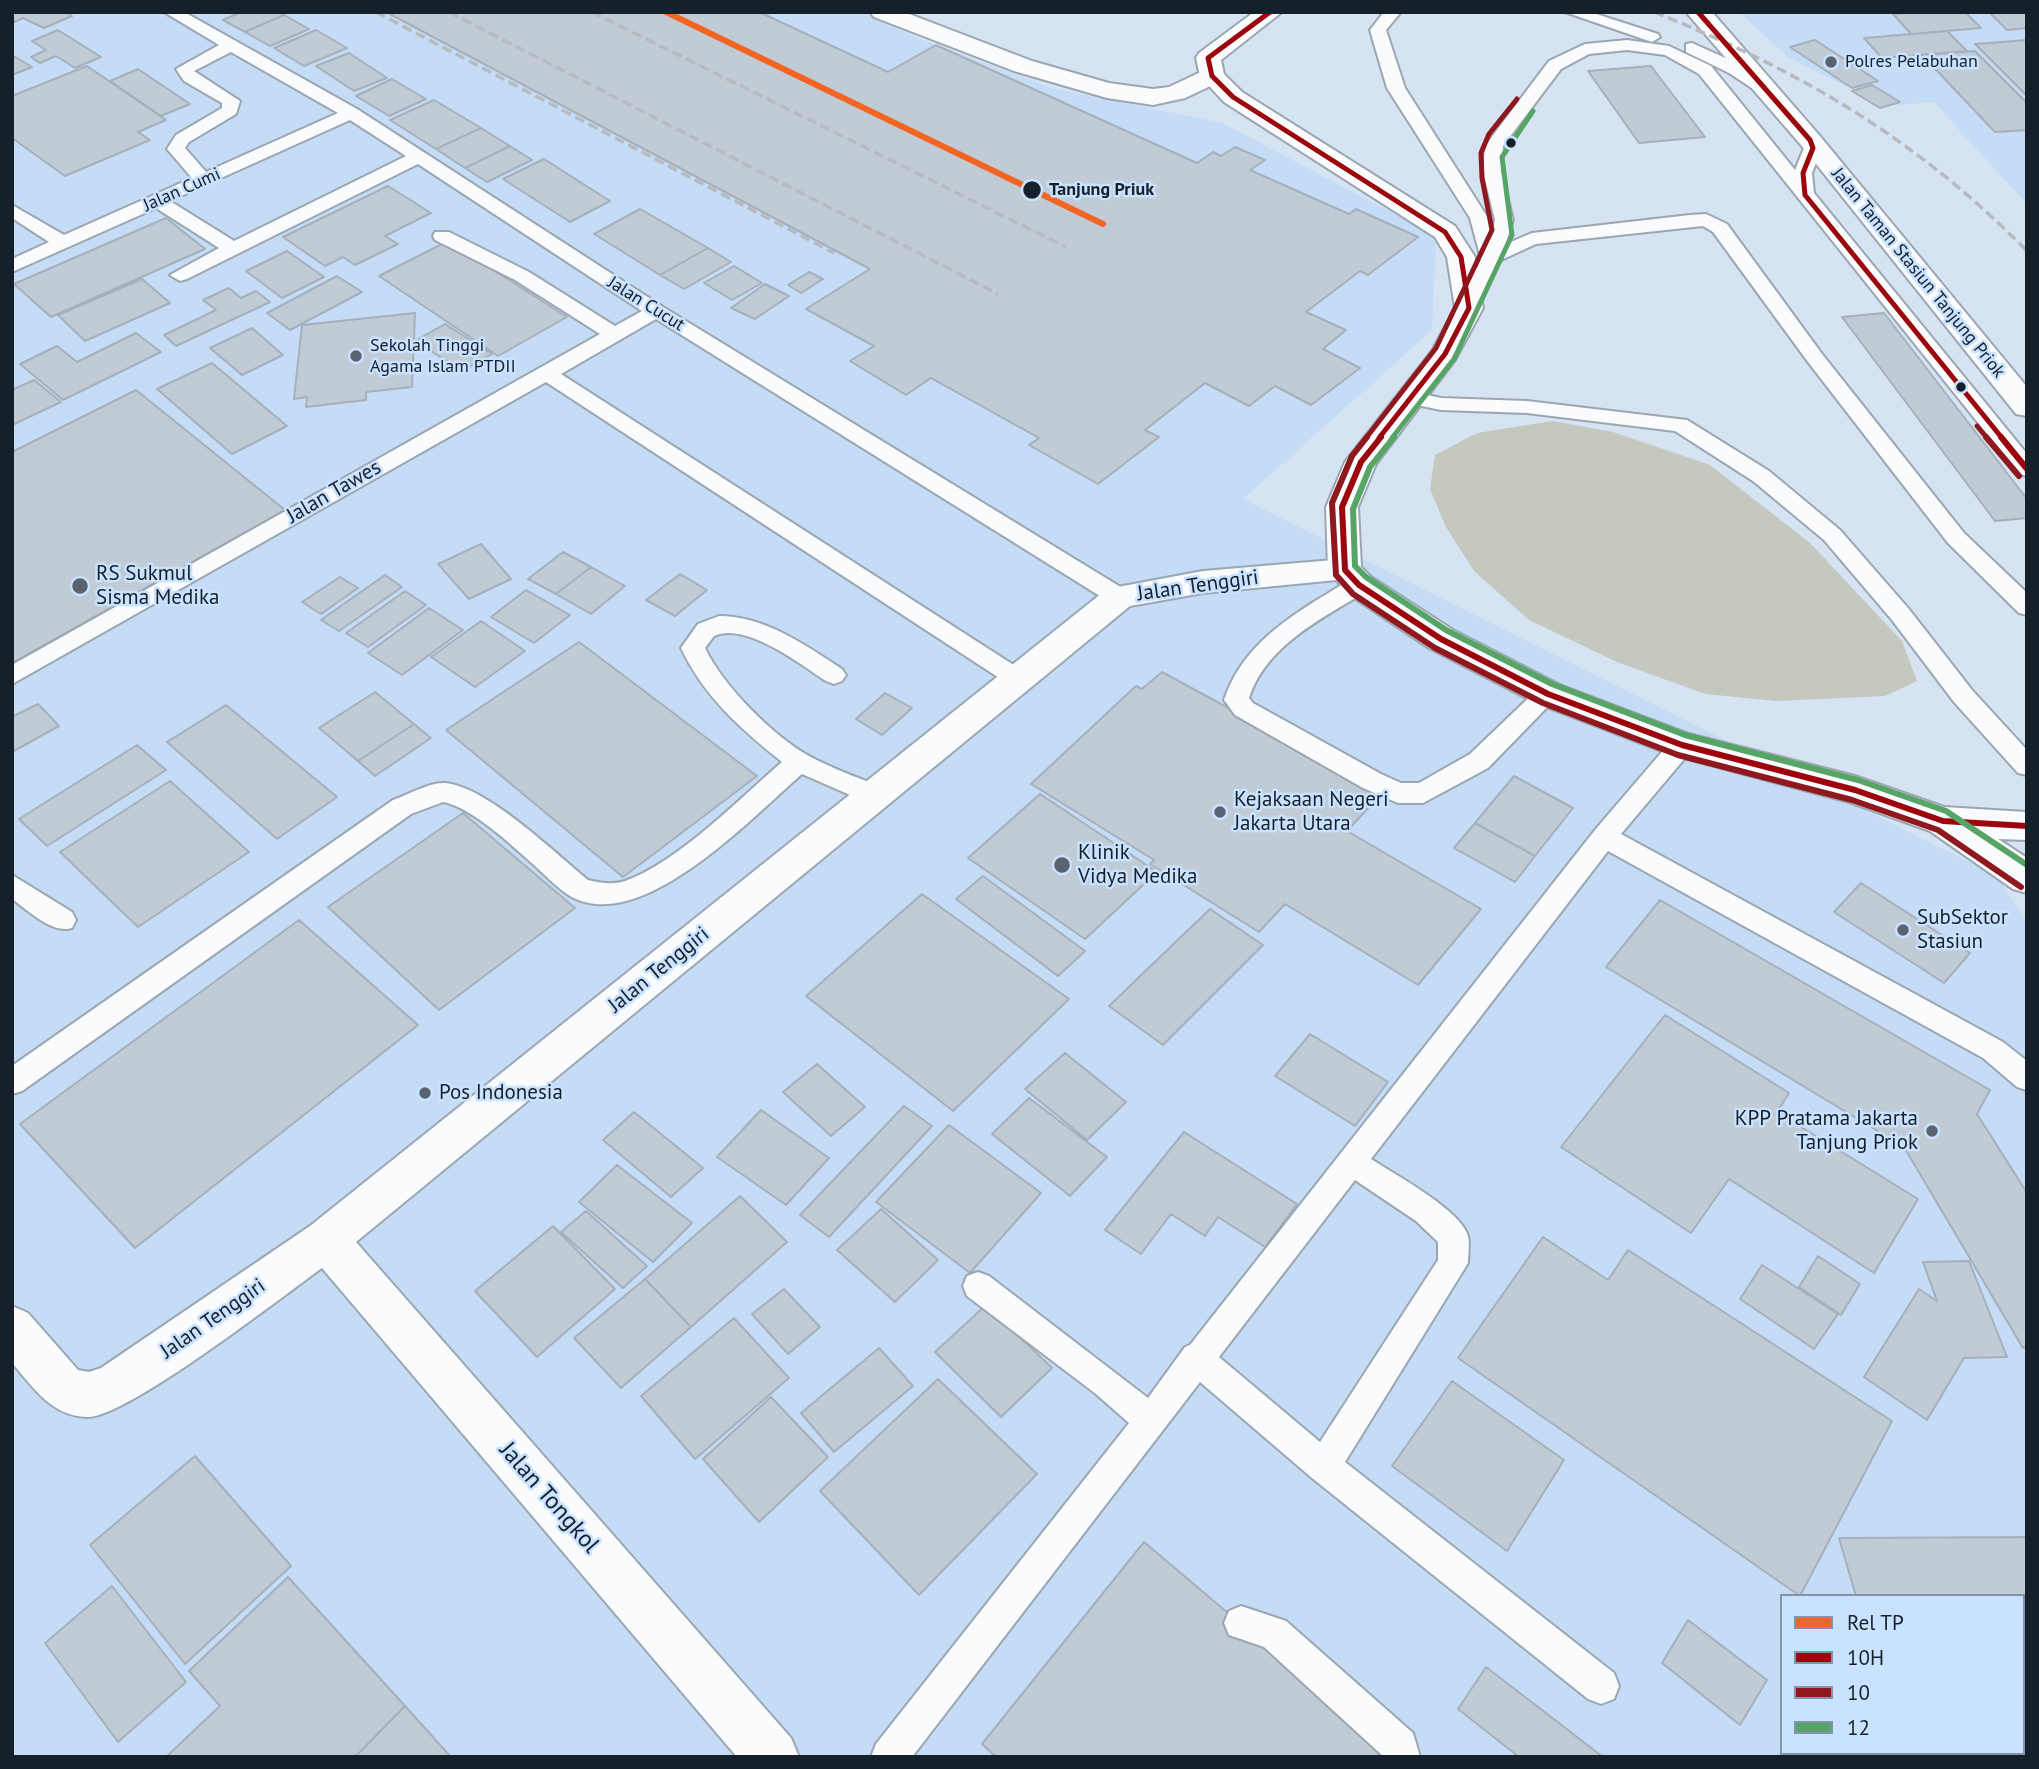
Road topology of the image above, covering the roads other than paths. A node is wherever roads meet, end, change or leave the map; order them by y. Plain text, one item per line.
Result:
1 (172, 12) edge
2 (882, 12) edge
3 (1270, 12) edge
4 (1393, 12) edge
5 (1573, 12) edge
6 (1698, 12) edge
7 (231, 46) junction
8 (1212, 76) junction
9 (351, 113) junction
10 (1789, 115) junction
11 (1810, 140) junction
12 (418, 157) junction
13 (204, 180) junction
14 (1805, 195) junction
15 (157, 201) junction
16 (12, 209) edge
17 (442, 236) dead end
18 (63, 243) junction
19 (232, 248) junction
20 (564, 251) junction
21 (1490, 258) junction
22 (12, 266) edge
23 (180, 275) dead end
24 (522, 276) junction
25 (1469, 308) junction
26 (656, 311) junction
27 (612, 333) junction
28 (544, 372) junction
29 (1409, 397) junction
30 (2027, 407) edge
31 (2027, 469) edge
32 (1352, 578) junction
33 (1119, 597) junction
34 (2027, 607) edge
35 (834, 675) dead end
36 (12, 676) edge
37 (1018, 679) junction
38 (1548, 694) junction
39 (1682, 745) junction
40 (799, 762) junction
41 (2027, 766) edge
42 (875, 795) junction
43 (1943, 821) junction
44 (2027, 826) edge
45 (1604, 836) junction
46 (2027, 878) edge
47 (12, 885) edge
48 (63, 920) dead end
49 (2027, 1077) edge
50 (12, 1082) edge
51 (1352, 1162) junction
52 (326, 1240) junction
53 (978, 1286) dead end
54 (12, 1328) edge
55 (1196, 1358) junction
56 (1148, 1419) junction
57 (1324, 1466) junction
58 (1241, 1623) dead end
59 (1601, 1686) dead end
60 (772, 1757) edge
61 (889, 1757) edge
62 (1402, 1757) edge

1 - 7 lane, Jalan Cucut
2 - 8 main road
3 - 8 main road
4 - 21 lane
5 - 10 lane
6 - 10 main road, Jalan Taman Stasiun Tanjung Priok
7 - 9 lane, Jalan Cucut
7 - 13 lane
8 - 25 main road
9 - 12 lane, Jalan Cucut
9 - 13 lane, Jalan Cumi
10 - 11 main road, Jalan Taman Stasiun Tanjung Priok
11 - 14 lane
11 - 30 main road, Jalan Taman Stasiun Tanjung Priok
12 - 19 lane
12 - 20 lane, Jalan Cucut
13 - 15 lane, Jalan Cumi
14 - 21 lane
14 - 31 lane
15 - 18 lane, Jalan Cumi
15 - 19 lane
16 - 18 lane
17 - 24 lane
18 - 22 lane, Jalan Cumi
19 - 23 lane
20 - 24 lane
20 - 26 lane, Jalan Cucut
21 - 25 lane
21 - 34 lane
24 - 27 lane
25 - 29 main road
26 - 27 lane, Jalan Tawes
26 - 33 lane, Jalan Cucut
27 - 28 lane, Jalan Tawes
28 - 36 lane, Jalan Tawes
28 - 37 lane
29 - 32 main road
29 - 41 lane
32 - 33 main road, Jalan Tenggiri
32 - 38 main road
32 - 38 lane
33 - 37 main road, Jalan Tenggiri
35 - 40 lane
37 - 42 main road, Jalan Tenggiri
38 - 39 main road
39 - 43 main road
39 - 45 lane
40 - 42 lane
40 - 50 lane
42 - 52 main road, Jalan Tenggiri
43 - 44 main road
43 - 46 main road
45 - 49 lane
45 - 51 lane
47 - 48 lane
51 - 55 lane
51 - 57 lane
52 - 54 main road, Jalan Tenggiri
52 - 60 main road, Jalan Tongkol
53 - 56 lane
55 - 56 lane
55 - 57 lane
56 - 61 lane
57 - 59 lane
58 - 62 lane

